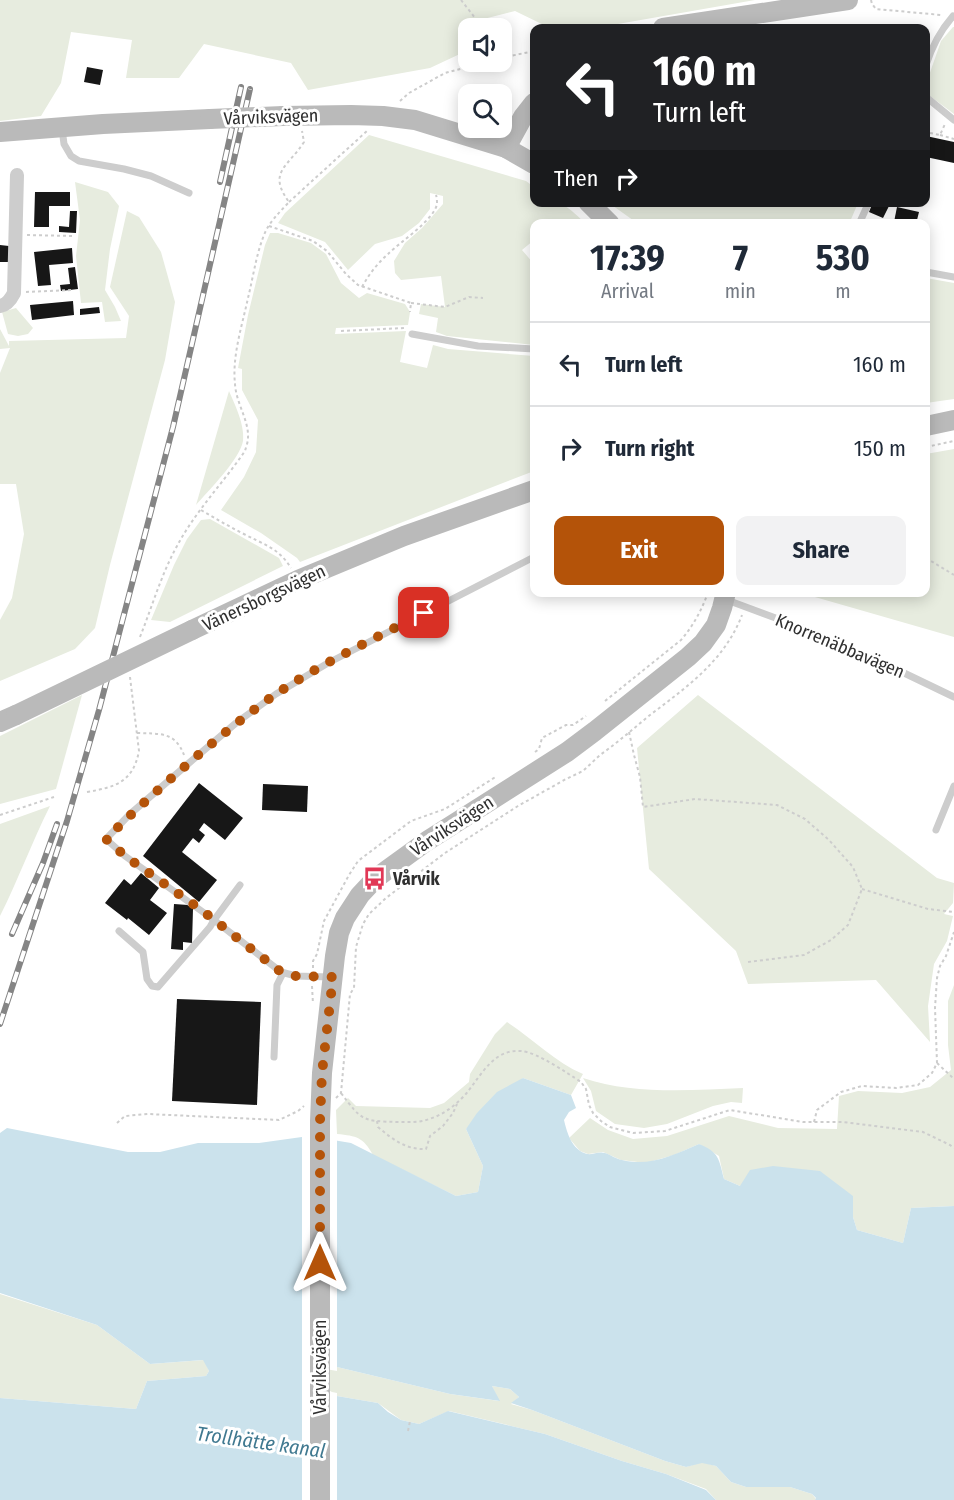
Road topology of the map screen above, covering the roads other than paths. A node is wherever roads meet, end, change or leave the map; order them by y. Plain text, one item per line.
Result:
1 (848, 0) edge
2 (953, 16) edge
3 (689, 24) edge
4 (930, 53) edge
5 (930, 100) edge
6 (530, 109) edge
7 (951, 118) edge
8 (62, 128) junction
9 (0, 132) edge
10 (506, 148) junction
11 (530, 162) edge
12 (17, 175) dead end
13 (189, 193) dead end
14 (593, 207) edge
15 (605, 219) edge
16 (930, 273) edge
17 (954, 277) edge
18 (0, 306) edge
19 (412, 334) road end
20 (530, 350) edge
21 (954, 420) edge
22 (930, 425) edge
23 (530, 491) edge
24 (530, 559) edge
25 (725, 597) edge
26 (727, 597) edge
27 (954, 697) edge
28 (8, 718) edge
29 (954, 786) edge
30 (936, 830) dead end
31 (240, 885) dead end
32 (214, 920) junction
33 (119, 931) dead end
34 (284, 973) junction
35 (333, 977) junction
36 (274, 1057) dead end
37 (320, 1500) edge

1 - 3 street
2 - 4 lane
5 - 7 lane
6 - 10 street
8 - 9 street, Vårviksvägen
8 - 10 street, Vårviksvägen, bridge
8 - 13 lane
10 - 11 street, Vårviksvägen
12 - 18 street
14 - 15 street
16 - 17 lane
19 - 20 lane
21 - 22 street
23 - 28 street, Vänersborgsvägen, bridge
24 - 32 lane
25 - 35 street, Vårviksvägen
26 - 27 lane, Knorrenäbbavägen
29 - 30 lane
31 - 32 lane
32 - 33 lane
32 - 34 lane
34 - 35 lane
34 - 36 lane
35 - 37 street, Vårviksvägen

